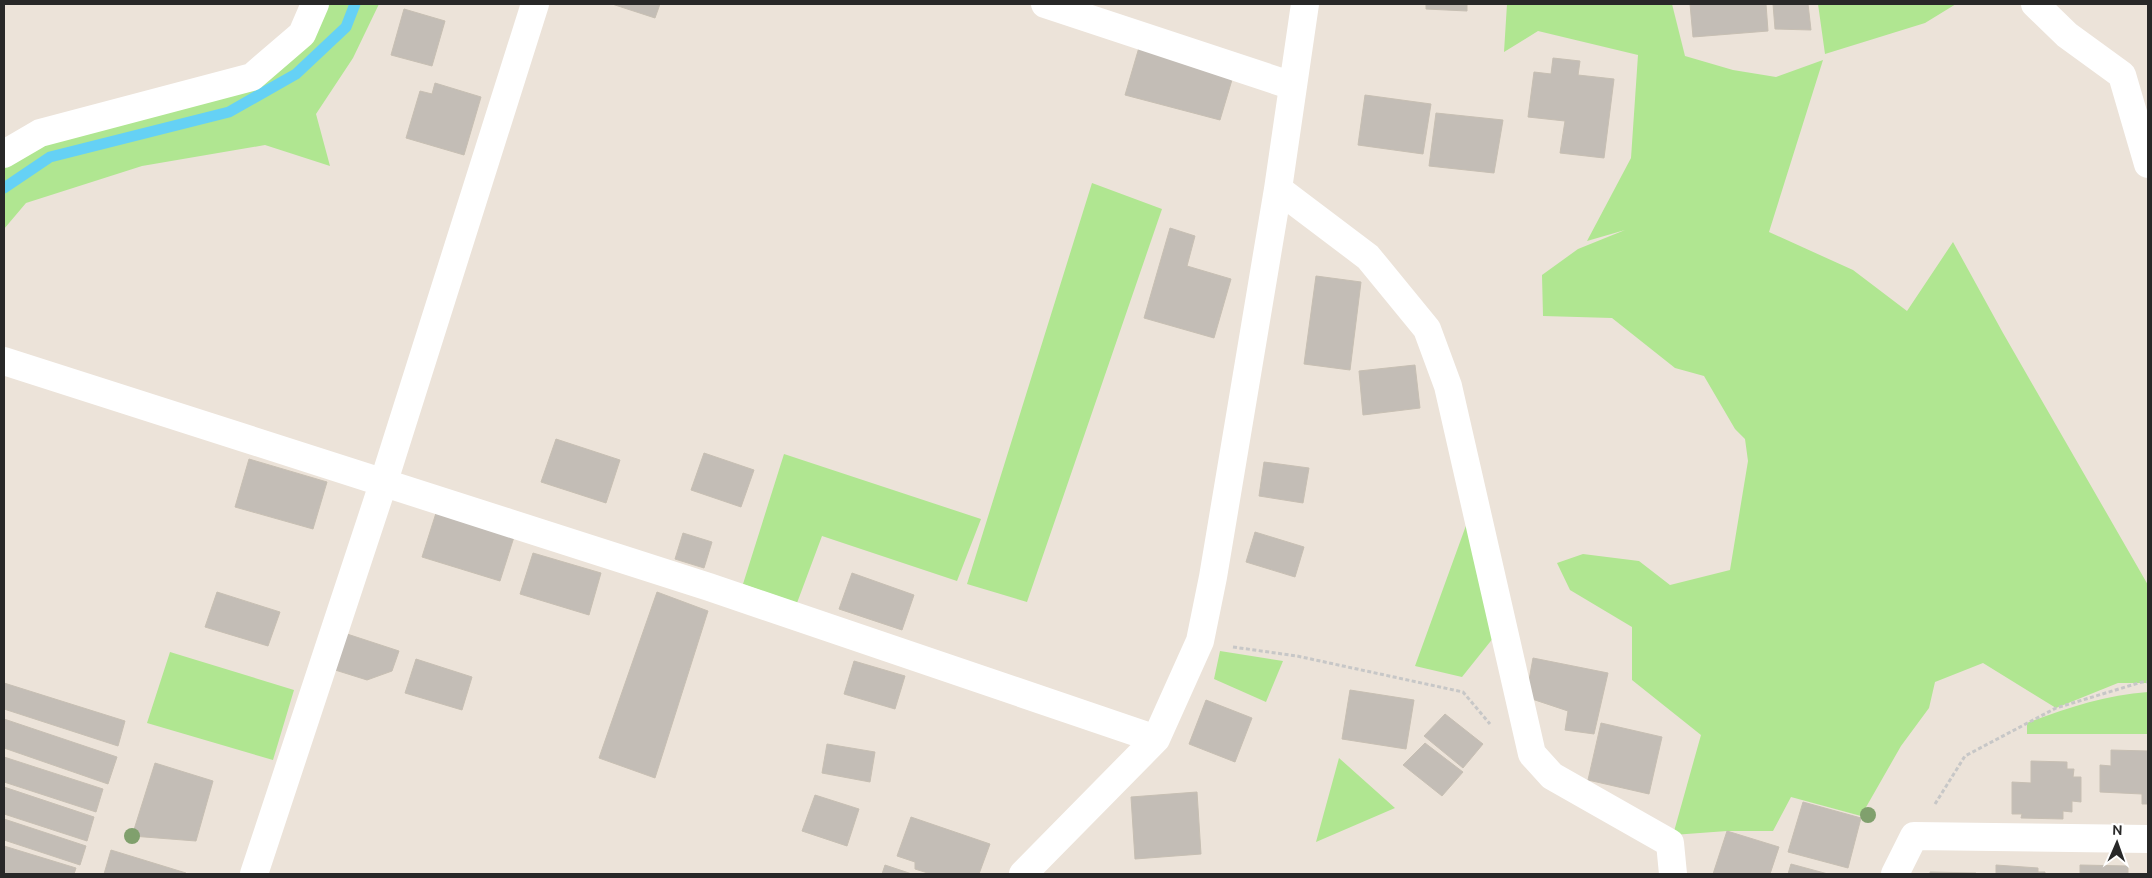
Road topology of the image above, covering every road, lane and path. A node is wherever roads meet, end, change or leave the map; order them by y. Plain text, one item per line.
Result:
1 (315, 4) edge
2 (535, 4) edge
3 (1046, 4) edge
4 (1305, 4) edge
5 (2035, 4) edge
6 (1293, 86) junction
7 (4, 154) edge
8 (2148, 164) edge
9 (1278, 189) junction
10 (4, 361) edge
11 (384, 481) junction
12 (1200, 642) junction
13 (2148, 682) edge
14 (1156, 740) junction
15 (1532, 754) junction
16 (1914, 836) junction
17 (2148, 839) edge
18 (254, 874) edge
19 (1023, 874) edge
20 (1673, 874) edge
21 (1895, 874) edge

1 - 7 street
2 - 11 street
3 - 6 street
4 - 6 street
5 - 8 street
6 - 9 street
9 - 12 street
9 - 15 street
10 - 11 street
11 - 14 street
11 - 18 street
12 - 14 street
12 - 15 path
13 - 16 path
14 - 19 street
15 - 20 street
16 - 17 street
16 - 21 street

